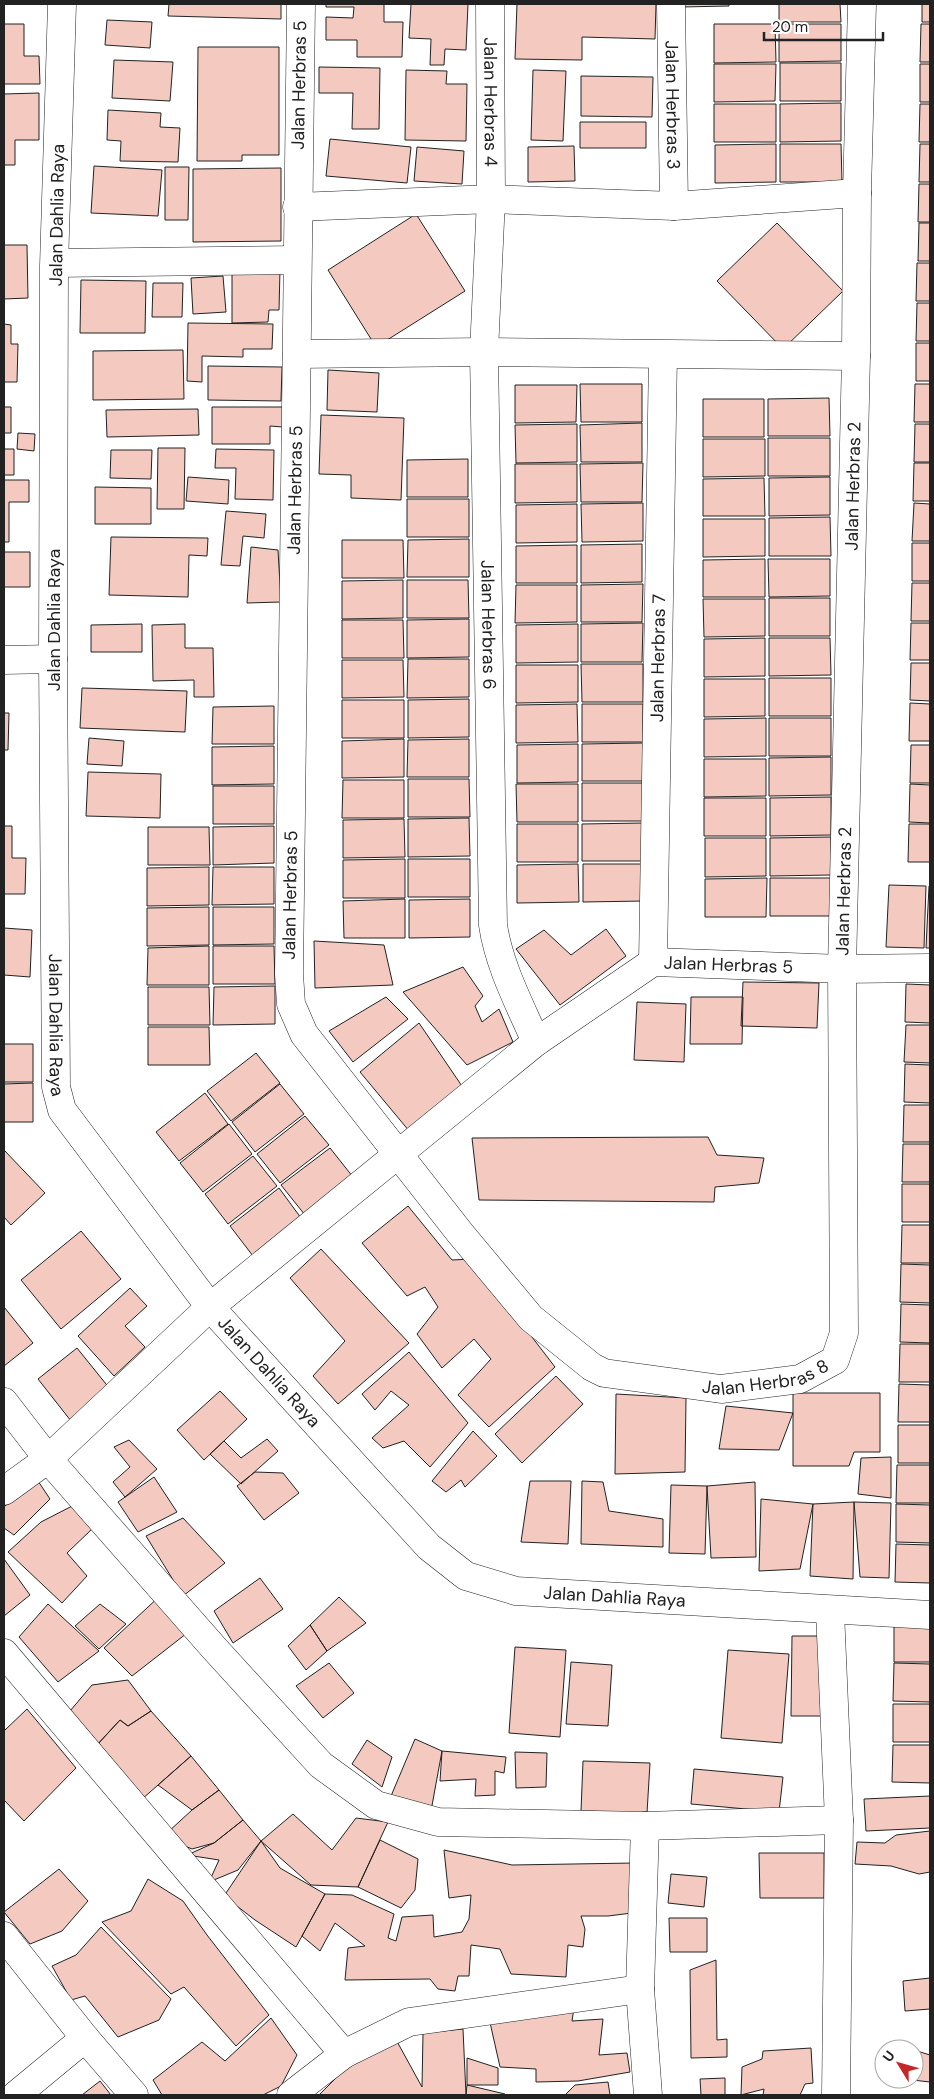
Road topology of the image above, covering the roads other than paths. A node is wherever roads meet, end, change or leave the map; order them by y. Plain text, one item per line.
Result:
1 (62, 4) edge
2 (300, 4) edge
3 (490, 4) edge
4 (671, 4) edge
5 (862, 4) edge
6 (857, 192) junction
7 (491, 199) junction
8 (674, 206) junction
9 (297, 207) junction
10 (296, 260) junction
11 (55, 263) junction
12 (484, 352) junction
13 (297, 354) junction
14 (663, 356) junction
15 (856, 356) junction
16 (53, 659) junction
17 (4, 660) edge
18 (653, 962) junction
19 (930, 968) edge
20 (842, 969) junction
21 (536, 1042) junction
22 (400, 1155) junction
23 (210, 1307) junction
24 (4, 1402) edge
25 (48, 1458) junction
26 (4, 1491) edge
27 (830, 1610) junction
28 (930, 1615) edge
29 (4, 1653) edge
30 (839, 1820) junction
31 (645, 1826) junction
32 (4, 1936) edge
33 (640, 1989) junction
34 (85, 2038) junction
35 (344, 2054) junction
36 (16, 2095) edge
37 (134, 2095) edge
38 (291, 2095) edge
39 (648, 2095) edge
40 (836, 2095) edge

1 - 11 street, Jalan Dahlia Raya
2 - 9 street, Jalan Herbras 5
3 - 7 street, Jalan Herbras 4
4 - 8 street, Jalan Herbras 3
5 - 6 street, Jalan Herbras 2
6 - 8 street
6 - 15 street, Jalan Herbras 2
7 - 8 street
7 - 9 street
7 - 12 street, Jalan Herbras 6
9 - 10 street, Jalan Herbras 5
10 - 11 street
10 - 13 street, Jalan Herbras 5
11 - 16 street, Jalan Dahlia Raya
12 - 13 street
12 - 14 street
12 - 21 street, Jalan Herbras 6
13 - 22 street, Jalan Herbras 5
14 - 15 street
14 - 18 street, Jalan Herbras 7
15 - 20 street, Jalan Herbras 2
16 - 17 street
16 - 23 street, Jalan Dahlia Raya
18 - 20 street, Jalan Herbras 5
18 - 21 street, Jalan Herbras 5
19 - 20 street, Jalan Herbras 5
20 - 22 street, Jalan Herbras 8
21 - 22 street, Jalan Herbras 5
22 - 23 street
23 - 25 street
23 - 27 street, Jalan Dahlia Raya
24 - 25 street
25 - 26 street
25 - 31 street
27 - 28 street, Jalan Dahlia Raya
27 - 30 street
29 - 35 street
30 - 31 street
30 - 40 street
31 - 33 street
32 - 34 street
33 - 35 street
33 - 39 street
34 - 36 street
34 - 37 street
35 - 38 street

